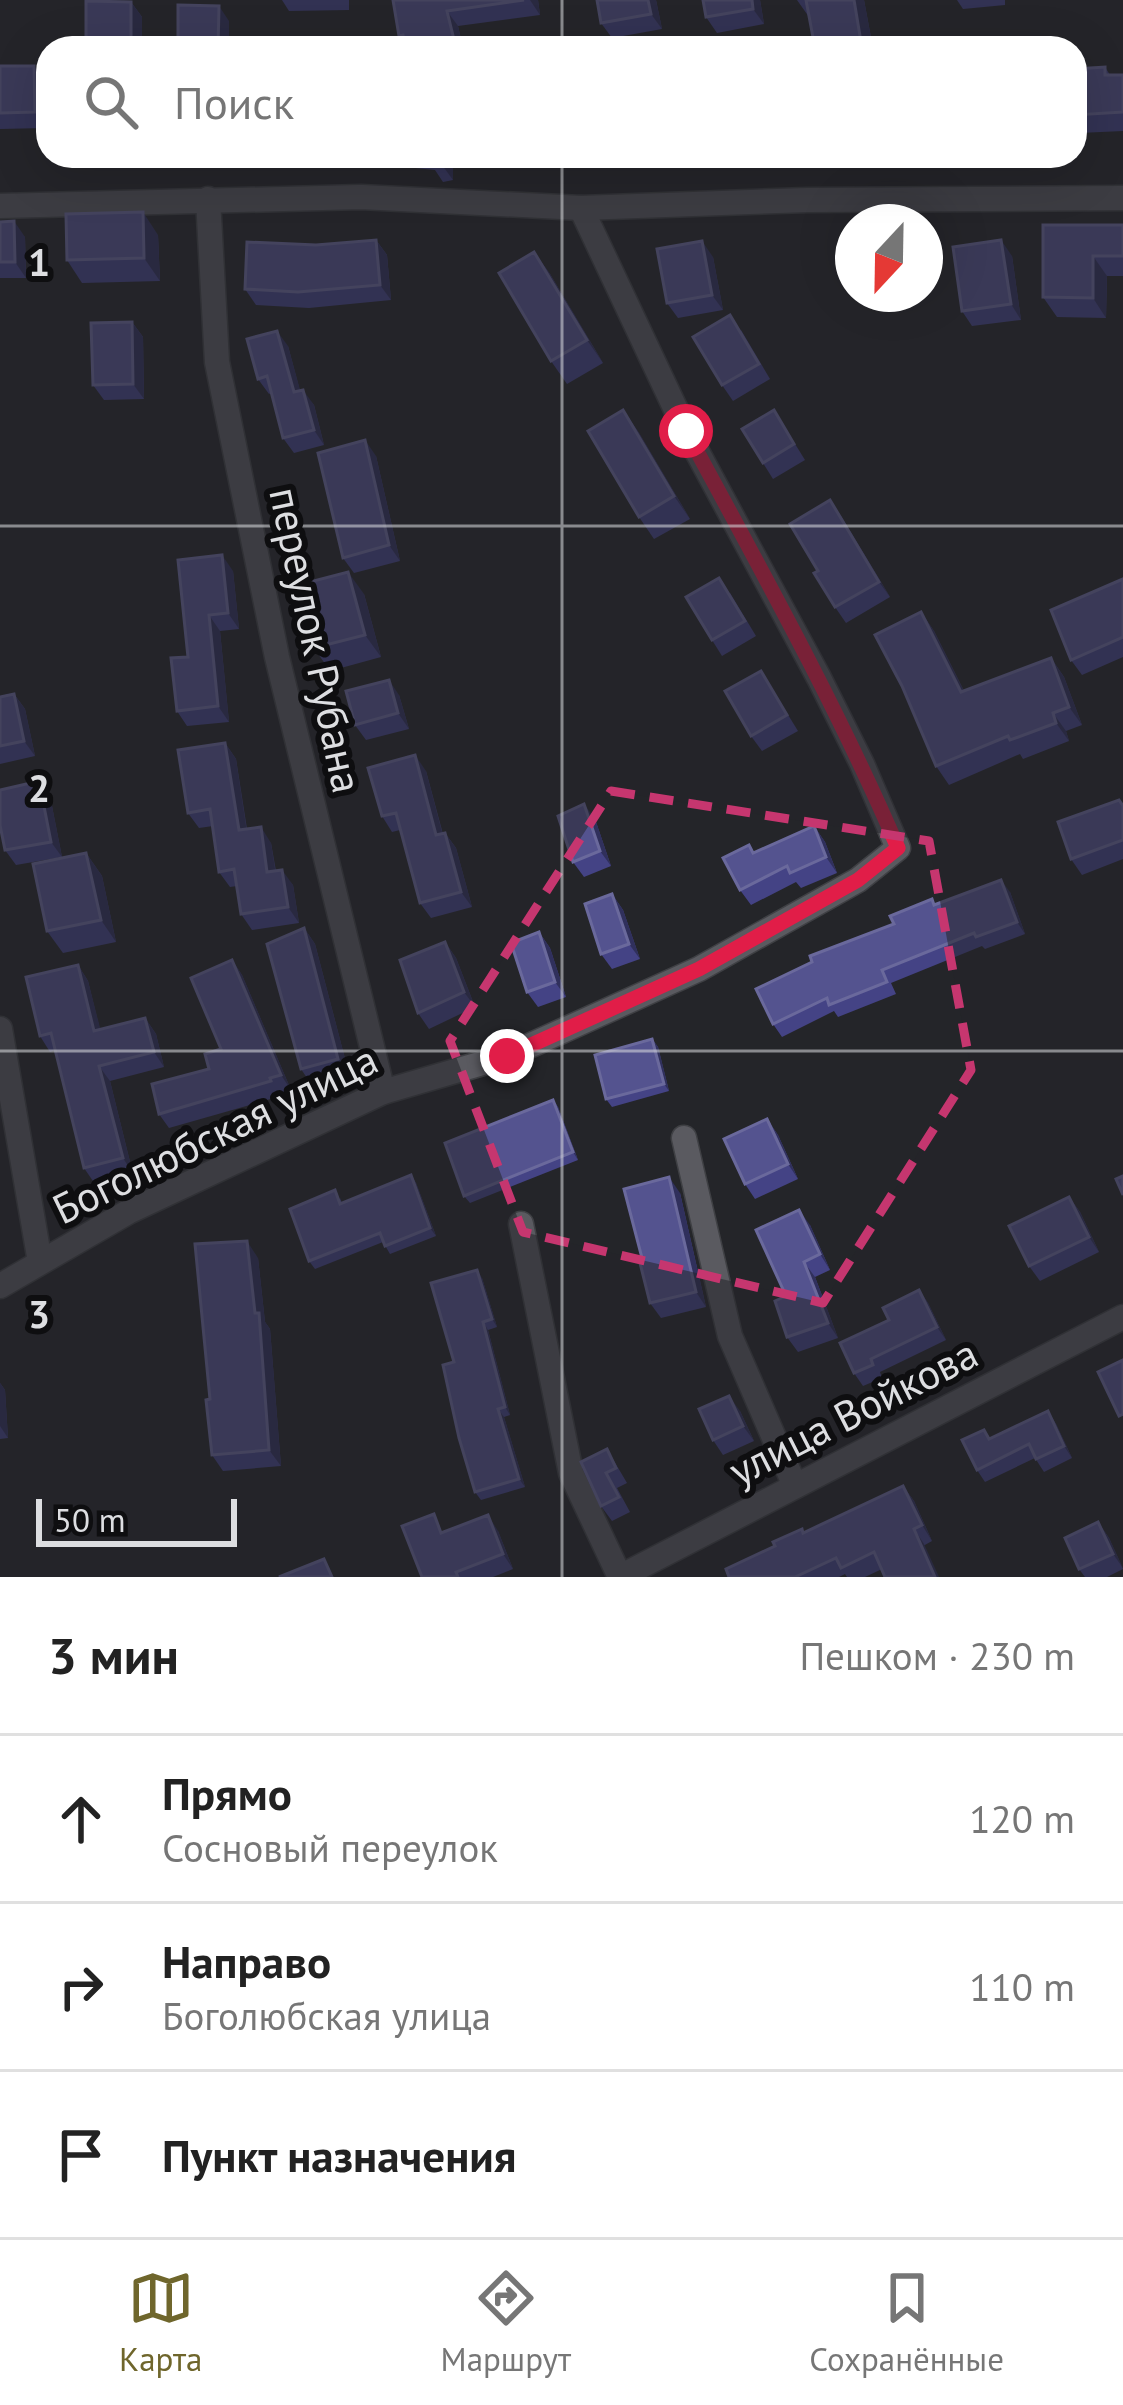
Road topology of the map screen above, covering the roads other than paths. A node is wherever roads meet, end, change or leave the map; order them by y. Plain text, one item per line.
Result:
1 (1123, 198) edge
2 (208, 199) junction
3 (0, 206) edge
4 (581, 208) junction
5 (0, 1029) edge
6 (382, 1092) junction
7 (684, 1138) dead end
8 (521, 1224) dead end
9 (40, 1262) junction
10 (0, 1286) edge
11 (1123, 1317) edge
12 (795, 1486) junction
13 (620, 1577) edge

1 - 4 street
2 - 3 street
2 - 4 street
2 - 6 street, переулок Рубана
4 - 6 street, Боголюбская улица
5 - 9 street
6 - 9 street, Боголюбская улица
7 - 12 street
8 - 13 street
9 - 10 street, Боголюбская улица
11 - 12 street, улица Войкова
12 - 13 street, улица Войкова

